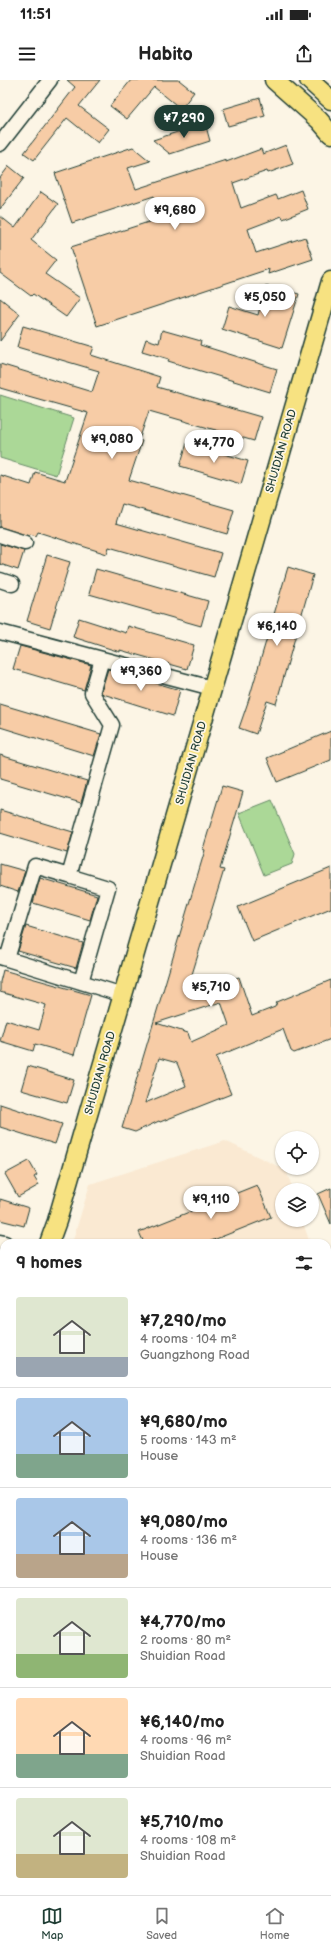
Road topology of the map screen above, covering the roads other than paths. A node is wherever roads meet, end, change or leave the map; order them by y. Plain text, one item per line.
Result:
1 (50, 80) edge
2 (274, 80) edge
3 (309, 80) edge
4 (323, 80) edge
5 (331, 88) edge
6 (331, 100) edge
7 (331, 134) edge
8 (0, 144) edge
9 (331, 281) edge
10 (0, 535) edge
11 (25, 542) dead end
12 (0, 632) edge
13 (102, 659) junction
14 (212, 688) junction
15 (69, 876) junction
16 (4, 958) edge
17 (80, 982) junction
18 (123, 995) junction
19 (50, 1239) edge

1 - 8 street
2 - 7 main road
3 - 6 main road
4 - 5 main road
9 - 14 main road, SHUIDIAN ROAD
10 - 11 street
12 - 13 street
13 - 14 street
13 - 15 street
14 - 18 main road, SHUIDIAN ROAD
15 - 16 street
15 - 17 street
16 - 17 street
17 - 18 street
18 - 19 main road, SHUIDIAN ROAD

